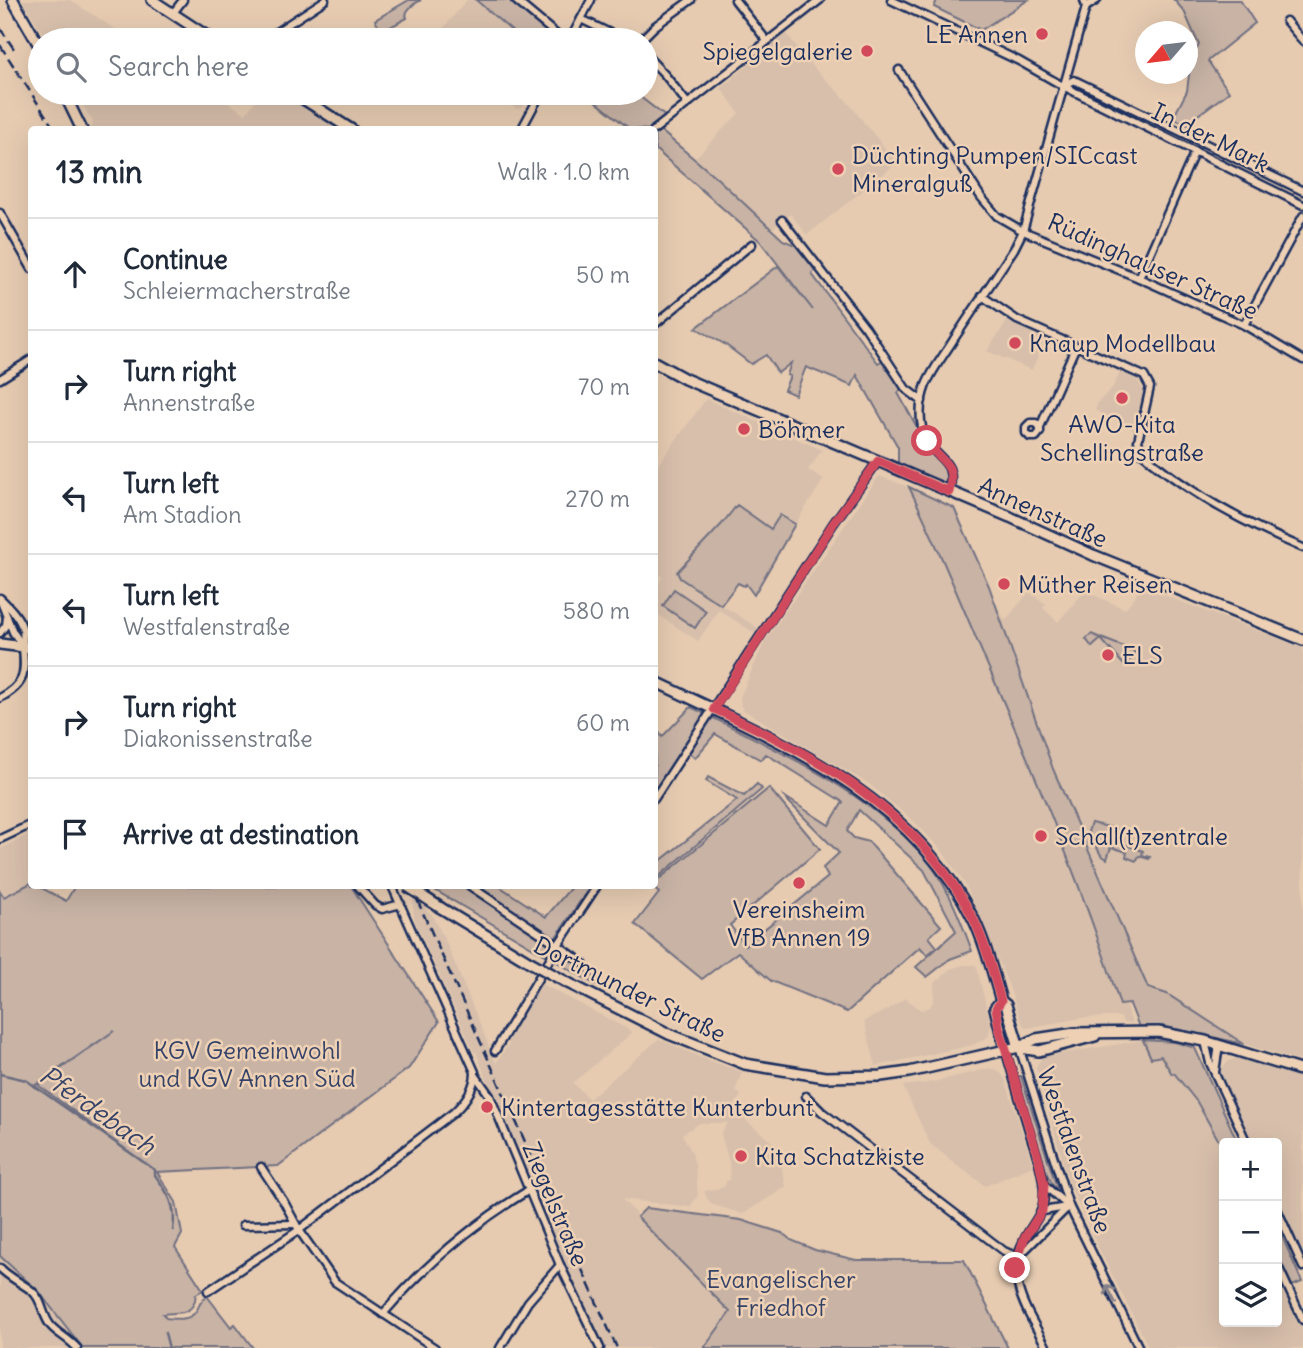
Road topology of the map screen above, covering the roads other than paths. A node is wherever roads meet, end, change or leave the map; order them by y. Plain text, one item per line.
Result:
1 (13, 0) edge
2 (152, 0) edge
3 (183, 0) edge
4 (325, 0) edge
5 (515, 0) edge
6 (691, 0) edge
7 (735, 0) edge
8 (820, 0) edge
9 (891, 0) edge
10 (1097, 0) edge
11 (587, 2) edge
12 (1085, 4) edge
13 (173, 13) junction
14 (581, 19) junction
15 (1286, 21) dead end
16 (29, 28) edge
17 (195, 28) edge
18 (282, 28) edge
19 (549, 28) edge
20 (576, 28) edge
21 (599, 28) edge
22 (653, 28) edge
23 (767, 41) junction
24 (1303, 41) edge
25 (658, 68) edge
26 (899, 70) dead end
27 (1063, 86) junction
28 (688, 104) junction
29 (70, 105) edge
30 (313, 105) edge
31 (535, 105) edge
32 (80, 126) edge
33 (346, 126) edge
34 (523, 126) edge
35 (658, 127) edge
36 (1195, 151) junction
37 (1303, 191) edge
38 (1303, 205) edge
39 (0, 212) edge
40 (1303, 216) edge
41 (782, 220) dead end
42 (3, 225) edge
43 (1023, 231) junction
44 (752, 244) dead end
45 (28, 263) edge
46 (1139, 278) junction
47 (982, 296) junction
48 (658, 322) edge
49 (1244, 325) junction
50 (1076, 346) junction
51 (1303, 360) edge
52 (28, 362) edge
53 (658, 364) edge
54 (0, 379) edge
55 (922, 401) junction
56 (1040, 427) dead end
57 (878, 461) junction
58 (949, 492) junction
59 (1303, 548) edge
60 (0, 599) edge
61 (7, 615) junction
62 (0, 633) edge
63 (1303, 640) edge
64 (0, 644) edge
65 (27, 648) edge
66 (658, 683) edge
67 (0, 698) edge
68 (714, 709) junction
69 (658, 793) edge
70 (28, 826) edge
71 (0, 839) edge
72 (361, 889) edge
73 (394, 889) edge
74 (412, 889) edge
75 (474, 889) edge
76 (595, 889) edge
77 (401, 904) junction
78 (558, 945) junction
79 (583, 963) dead end
80 (1001, 1001) junction
81 (1205, 1041) junction
82 (1219, 1045) junction
83 (1019, 1047) junction
84 (1005, 1049) junction
85 (495, 1051) dead end
86 (1303, 1071) edge
87 (1215, 1073) junction
88 (476, 1076) junction
89 (806, 1096) dead end
90 (1245, 1138) edge
91 (261, 1167) dead end
92 (1044, 1185) junction
93 (529, 1190) junction
94 (1069, 1206) junction
95 (1042, 1211) junction
96 (1282, 1220) edge
97 (243, 1225) dead end
98 (297, 1227) junction
99 (1018, 1257) junction
100 (560, 1265) junction
101 (1303, 1267) edge
102 (0, 1268) edge
103 (1282, 1273) edge
104 (208, 1291) dead end
105 (1298, 1301) edge
106 (383, 1314) junction
107 (1303, 1320) edge
108 (76, 1348) edge
109 (435, 1348) edge
110 (500, 1348) edge
111 (600, 1348) edge
112 (1047, 1348) edge
113 (1139, 1348) edge

1 - 16 street
2 - 13 street
3 - 13 street
4 - 18 street
5 - 19 street
6 - 22 street
7 - 23 street
8 - 23 street
9 - 27 street, In der Mark
10 - 12 street
11 - 14 street
12 - 27 street
13 - 17 street
14 - 20 street
14 - 21 street
15 - 24 street
23 - 28 street
25 - 28 street
26 - 43 street, Rüdinghauser Straße
27 - 36 street, In der Mark
27 - 37 street, In der Mark
27 - 43 street
28 - 35 street
29 - 32 street
30 - 33 street
31 - 34 street
36 - 38 street, In der Mark
36 - 46 street
39 - 42 street
40 - 49 street
41 - 55 street
42 - 45 street
43 - 46 street, Rüdinghauser Straße
43 - 47 street
44 - 48 street
46 - 49 street, Rüdinghauser Straße
47 - 50 street
47 - 55 street
49 - 51 street, Rüdinghauser Straße
50 - 56 street
50 - 59 street
52 - 54 street
53 - 57 street, Annenstraße
55 - 58 street
57 - 58 street, Annenstraße
57 - 68 street
58 - 63 street, Annenstraße
60 - 61 street
60 - 65 street
61 - 62 street
61 - 65 street
64 - 65 street
65 - 67 street
66 - 68 street, Westfalenstraße
68 - 69 street
68 - 80 street, Westfalenstraße
70 - 71 street
72 - 77 street
73 - 77 street, Ziegelstraße
74 - 84 street, Dortmunder Straße, bridge
75 - 78 street
76 - 78 street
77 - 88 street, Ziegelstraße
78 - 79 street
78 - 85 street
80 - 83 street, Westfalenstraße
80 - 84 street, Westfalenstraße
81 - 82 street, Dortmunder Straße
81 - 83 street, Dortmunder Straße
81 - 87 street
82 - 86 street, Dortmunder Straße
82 - 87 street
83 - 84 street, Dortmunder Straße
83 - 94 street, Westfalenstraße
84 - 92 street, Westfalenstraße
87 - 90 street
88 - 93 street, Ziegelstraße
88 - 98 street
89 - 99 street
91 - 98 street
92 - 94 street
92 - 95 street, Westfalenstraße
93 - 100 street, Ziegelstraße
93 - 106 street
94 - 95 street
94 - 99 street
113 -> 94 street, Westfalenstraße
95 - 99 street
96 - 101 street
97 - 98 street
98 - 104 street
98 - 106 street
99 - 112 street
100 - 110 street
100 - 111 street, Ziegelstraße
102 - 108 street
103 - 105 street
105 - 107 street
106 - 109 street

